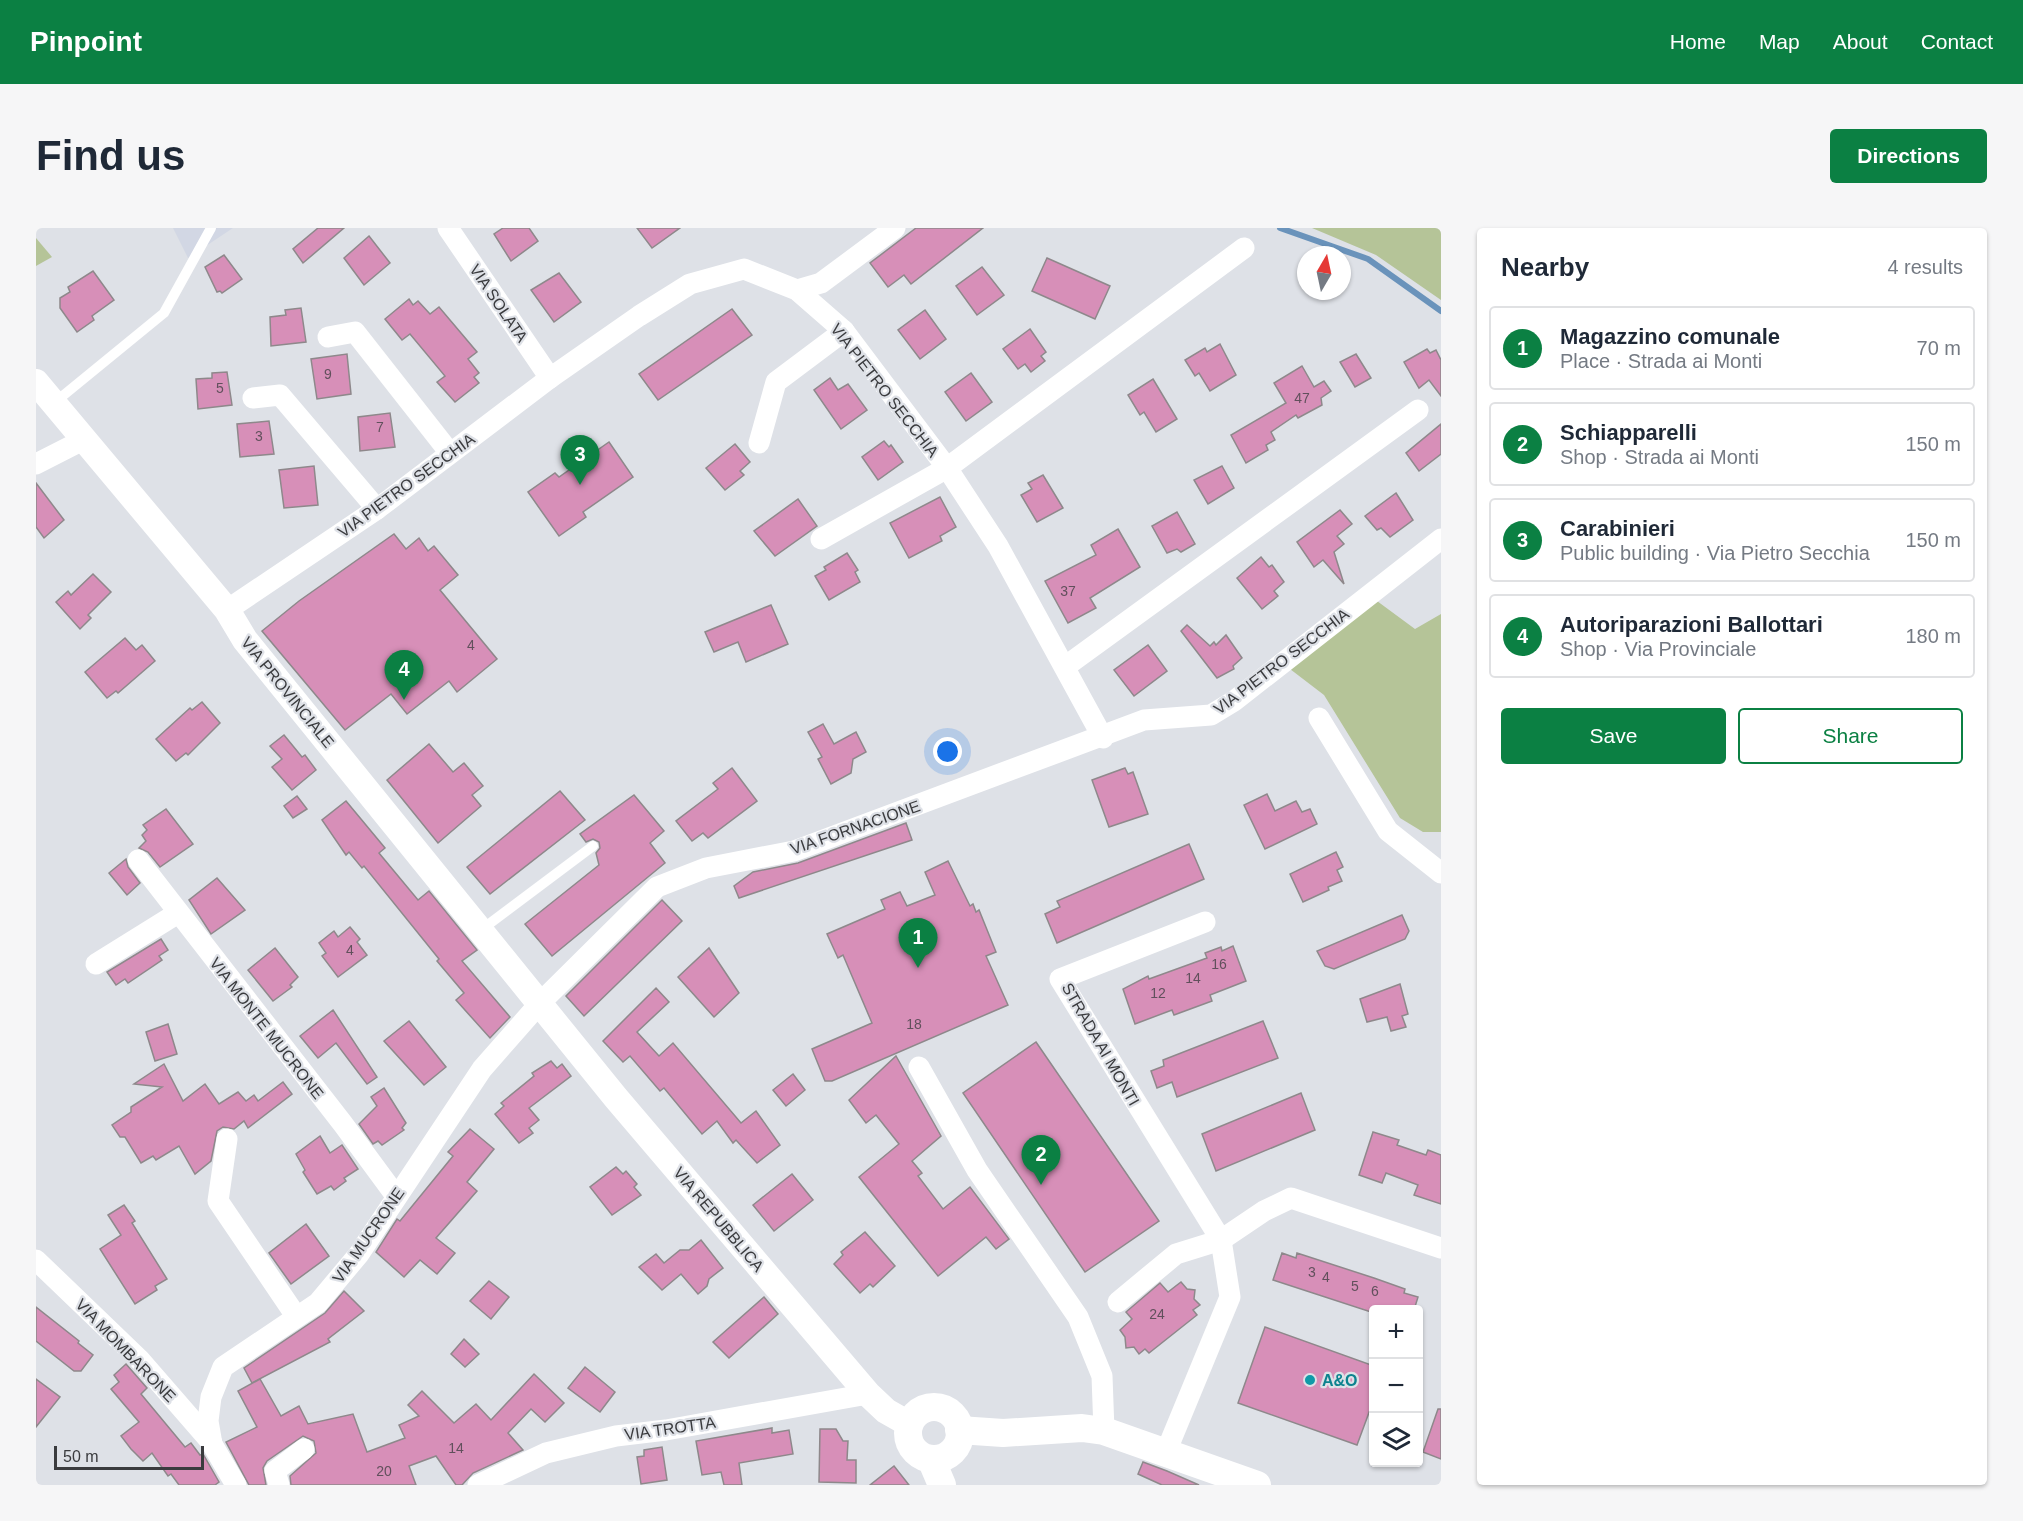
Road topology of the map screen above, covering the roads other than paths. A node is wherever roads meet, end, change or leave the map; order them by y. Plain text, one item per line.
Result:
1 (211, 228) edge
2 (448, 228) edge
3 (895, 228) edge
4 (1244, 248) dead end
5 (797, 290) junction
6 (844, 331) junction
7 (328, 337) dead end
8 (550, 378) junction
9 (36, 382) edge
10 (253, 398) dead end
11 (53, 403) junction
12 (1418, 410) dead end
13 (85, 439) junction
14 (759, 443) dead end
15 (450, 453) junction
16 (36, 464) edge
17 (947, 468) junction
18 (377, 509) junction
19 (821, 539) dead end
20 (1441, 539) edge
21 (226, 610) junction
22 (1066, 666) junction
23 (1319, 718) dead end
24 (1103, 738) junction
25 (593, 846) dead end
26 (138, 860) dead end
27 (1441, 873) edge
28 (178, 913) junction
29 (1205, 922) dead end
30 (481, 930) junction
31 (96, 964) dead end
32 (540, 1003) junction
33 (919, 1067) dead end
34 (227, 1139) dead end
35 (396, 1196) junction
36 (1221, 1240) junction
37 (1441, 1248) edge
38 (36, 1260) edge
39 (1118, 1302) dead end
40 (296, 1316) junction
41 (868, 1394) junction
42 (909, 1424) junction
43 (959, 1430) junction
44 (1104, 1431) junction
45 (212, 1444) junction
46 (304, 1449) dead end
47 (1166, 1452) junction
48 (937, 1478) edge
49 (237, 1485) edge
50 (279, 1485) edge
51 (478, 1485) edge
52 (1257, 1485) edge

1 - 11 lane
2 - 8 street, VIA SOLATA
3 - 5 street
4 - 17 street
5 - 6 street, VIA PIETRO SECCHIA
5 - 8 street, VIA PIETRO SECCHIA
6 - 14 street
6 - 17 street, VIA PIETRO SECCHIA
7 - 15 street
8 - 15 street, VIA PIETRO SECCHIA
9 - 11 street, VIA PROVINCIALE
10 - 18 street
11 - 13 street, VIA PROVINCIALE
12 - 22 street
13 - 16 street
13 - 21 street, VIA PROVINCIALE
15 - 18 street, VIA PIETRO SECCHIA
17 - 19 street
17 - 22 street, VIA PIETRO SECCHIA
18 - 21 street, VIA PIETRO SECCHIA
20 - 24 street, VIA PIETRO SECCHIA
21 - 30 street, VIA PROVINCIALE
22 - 24 street, VIA PIETRO SECCHIA
23 - 27 street
24 - 32 street, VIA FORNACIONE
25 - 30 lane
26 - 28 street, VIA MONTE MUCRONE
28 - 31 street
28 - 35 street, VIA MONTE MUCRONE
29 - 36 street, STRADA AI MONTI
30 - 32 street, VIA PROVINCIALE
32 - 35 street, VIA MUCRONE
32 - 41 street, VIA REPUBBLICA
33 - 44 street
34 - 40 street
35 - 40 street, VIA MUCRONE
36 - 37 street
36 - 39 street
36 - 47 street, STRADA AI MONTI
38 - 45 street, VIA MOMBARONE
40 - 45 street, VIA MUCRONE
41 - 42 street, VIA REPUBBLICA
41 - 51 street, VIA TROTTA
42 - 43 main road
42 - 48 main road
43 - 44 main road
43 - 48 main road
44 - 47 main road
45 - 49 street, VIA MUCRONE
46 - 50 street
47 - 52 main road

